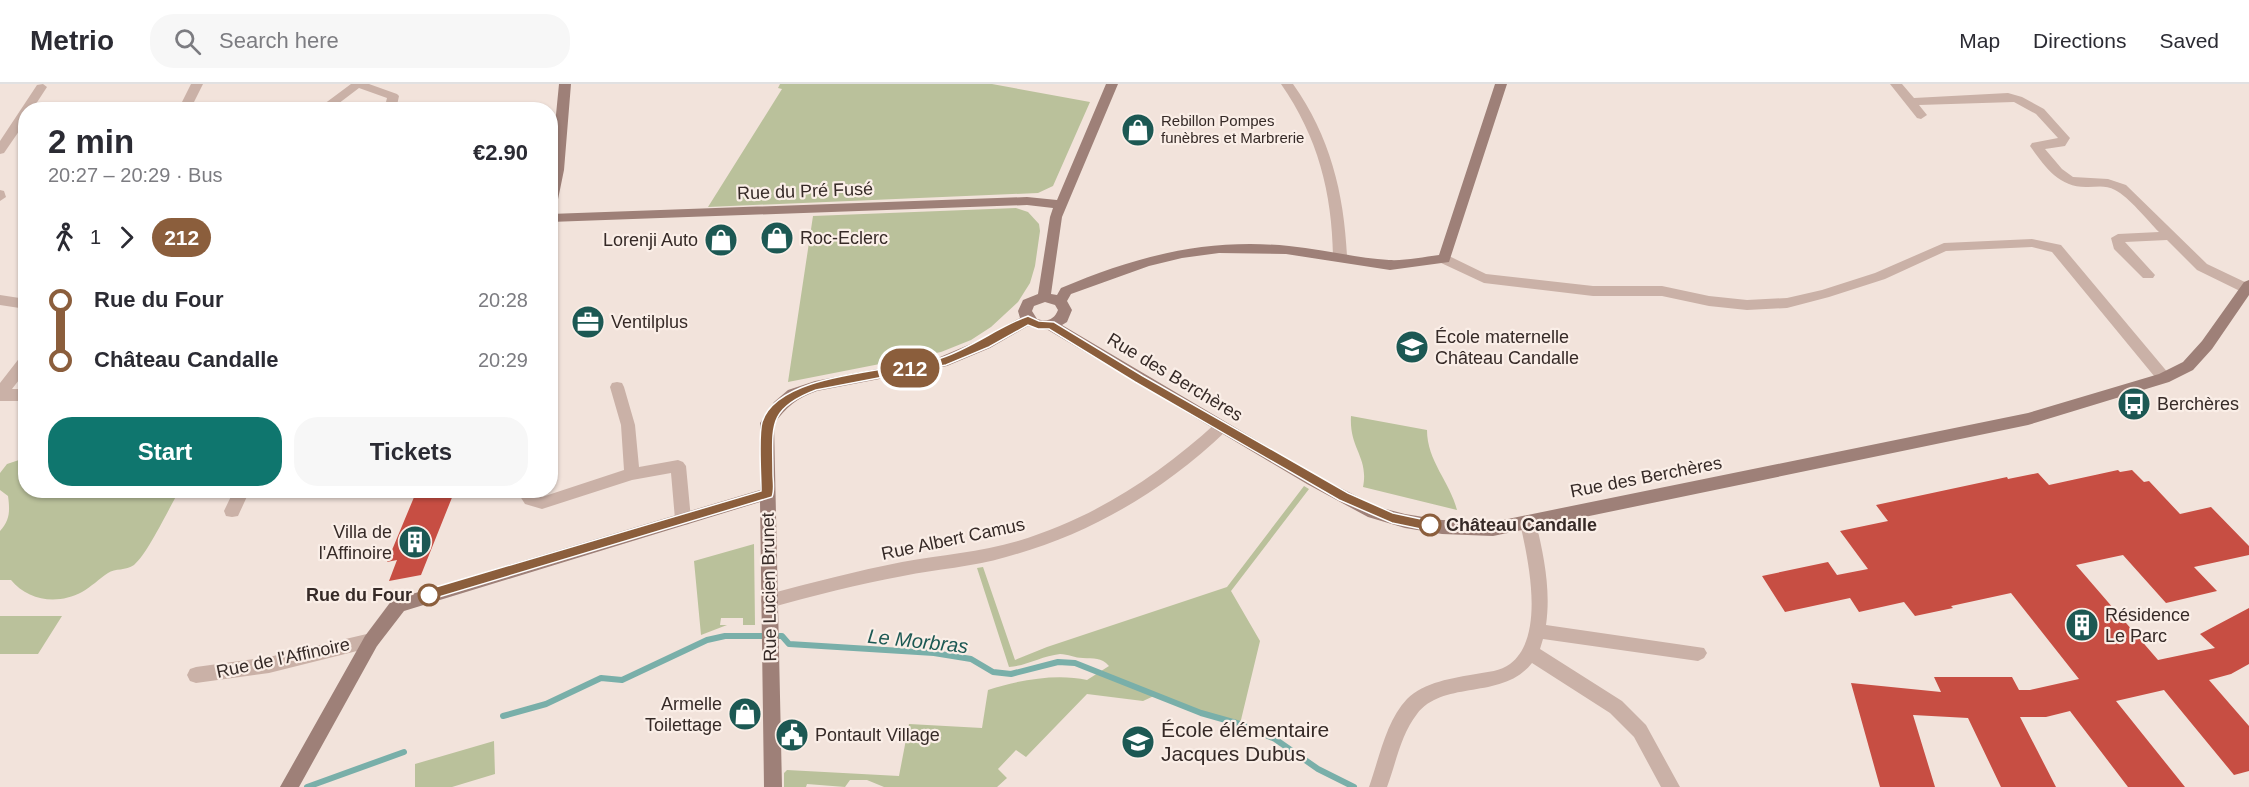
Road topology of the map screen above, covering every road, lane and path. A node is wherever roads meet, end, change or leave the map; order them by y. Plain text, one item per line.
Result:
1 (197, 84) edge
2 (566, 84) edge
3 (1112, 84) edge
4 (1287, 84) edge
5 (1501, 84) edge
6 (1896, 84) edge
7 (2021, 85) edge
8 (41, 87) dead end
9 (2022, 99) junction
10 (31, 102) edge
11 (188, 102) edge
12 (333, 102) edge
13 (392, 102) edge
14 (1911, 102) junction
15 (1920, 115) dead end
16 (18, 122) edge
17 (0, 150) edge
18 (558, 161) edge
19 (1060, 205) junction
20 (558, 218) edge
21 (2170, 236) junction
22 (1340, 256) junction
23 (1444, 259) junction
24 (2148, 275) dead end
25 (2248, 287) edge
26 (1044, 297) junction
27 (0, 300) edge
28 (1060, 301) junction
29 (18, 303) edge
30 (1028, 320) junction
31 (1050, 325) junction
32 (18, 370) edge
33 (2159, 373) junction
34 (617, 387) dead end
35 (0, 394) edge
36 (18, 395) edge
37 (1221, 427) junction
38 (632, 474) junction
39 (767, 494) junction
40 (238, 498) edge
41 (530, 498) edge
42 (558, 498) edge
43 (558, 498) edge
44 (232, 511) dead end
45 (683, 519) junction
46 (1528, 523) junction
47 (769, 601) junction
48 (1539, 631) junction
49 (371, 641) junction
50 (1531, 653) junction
51 (1698, 653) dead end
52 (196, 675) dead end
53 (1381, 779) edge
54 (292, 781) edge
55 (773, 787) edge
56 (1671, 787) edge

1 - 11 street
2 - 18 street
3 - 19 street
4 - 22 street
5 - 23 street
6 - 14 street
7 - 9 street
8 - 10 street
9 - 14 street
9 - 21 street
12 - 13 street
14 - 15 street
16 - 17 street
19 - 20 street, Rue du Pré Fusé
19 - 26 street
21 - 24 street
21 - 25 street
22 - 23 street
22 - 28 street
23 - 33 street
25 - 33 street, Rue des Berchères
26 - 28 street
26 - 30 street
27 - 29 street
28 - 31 street
30 - 31 street
30 - 39 street, Rue Lucien Brunet
31 - 37 street, Rue des Berchères
32 - 35 street
33 - 46 street, Rue des Berchères
34 - 38 street
35 - 36 street
37 - 46 street, Rue des Berchères
37 - 47 street, Rue Albert Camus
38 - 42 street
38 - 45 street
39 - 45 street
39 - 47 street, Rue Lucien Brunet
40 - 44 street
41 - 43 street
45 - 49 street
46 - 48 street
47 - 55 street, Rue Lucien Brunet
48 - 50 street
48 - 51 street
49 - 52 street, Rue de l'Affinoire
49 - 54 street
50 - 53 street
50 - 56 street

